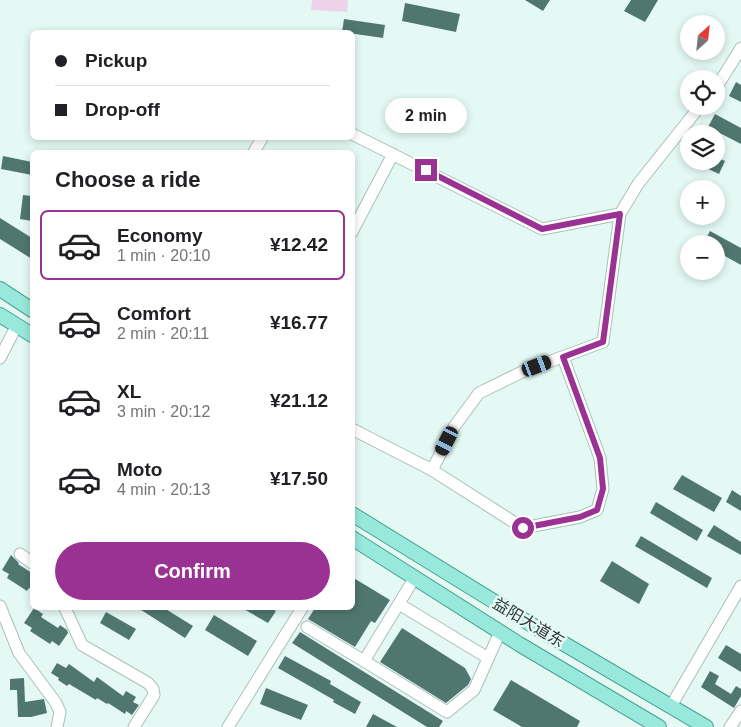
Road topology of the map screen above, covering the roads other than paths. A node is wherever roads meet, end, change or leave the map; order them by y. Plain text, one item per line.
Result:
1 (741, 48) edge
2 (725, 74) edge
3 (693, 115) edge
4 (355, 136) edge
5 (392, 154) junction
6 (620, 214) junction
7 (355, 226) edge
8 (0, 289) edge
9 (30, 309) edge
10 (0, 315) edge
11 (17, 325) junction
12 (30, 335) edge
13 (3, 344) edge
14 (563, 357) junction
15 (0, 358) edge
16 (355, 431) edge
17 (432, 470) junction
18 (355, 516) edge
19 (355, 540) edge
20 (20, 554) dead end
21 (30, 561) edge
22 (415, 577) junction
23 (741, 586) edge
24 (399, 604) junction
25 (0, 606) edge
26 (66, 610) edge
27 (301, 610) edge
28 (307, 627) dead end
29 (500, 632) junction
30 (488, 658) junction
31 (364, 661) junction
32 (671, 706) junction
33 (741, 711) edge
34 (57, 727) edge
35 (134, 727) edge
36 (228, 727) edge
37 (659, 727) edge
38 (706, 727) edge
39 (730, 727) edge

1 - 2 street
3 - 6 street
4 - 5 street
5 - 6 street
5 - 7 street
6 - 14 street
8 - 9 main road
10 - 11 main road
11 - 12 main road
11 - 13 street
13 - 15 street
14 - 17 street
14 - 17 street
16 - 17 street
18 - 32 main road, 益阳大道东
19 - 22 main road
20 - 21 street
22 - 24 street
22 - 29 main road
23 - 32 street
24 - 30 street
24 - 31 street
25 - 34 street
26 - 35 street
27 - 36 street
28 - 31 street
29 - 30 street
29 - 37 main road
30 - 31 street
32 - 38 main road, 益阳大道东
33 - 39 street

